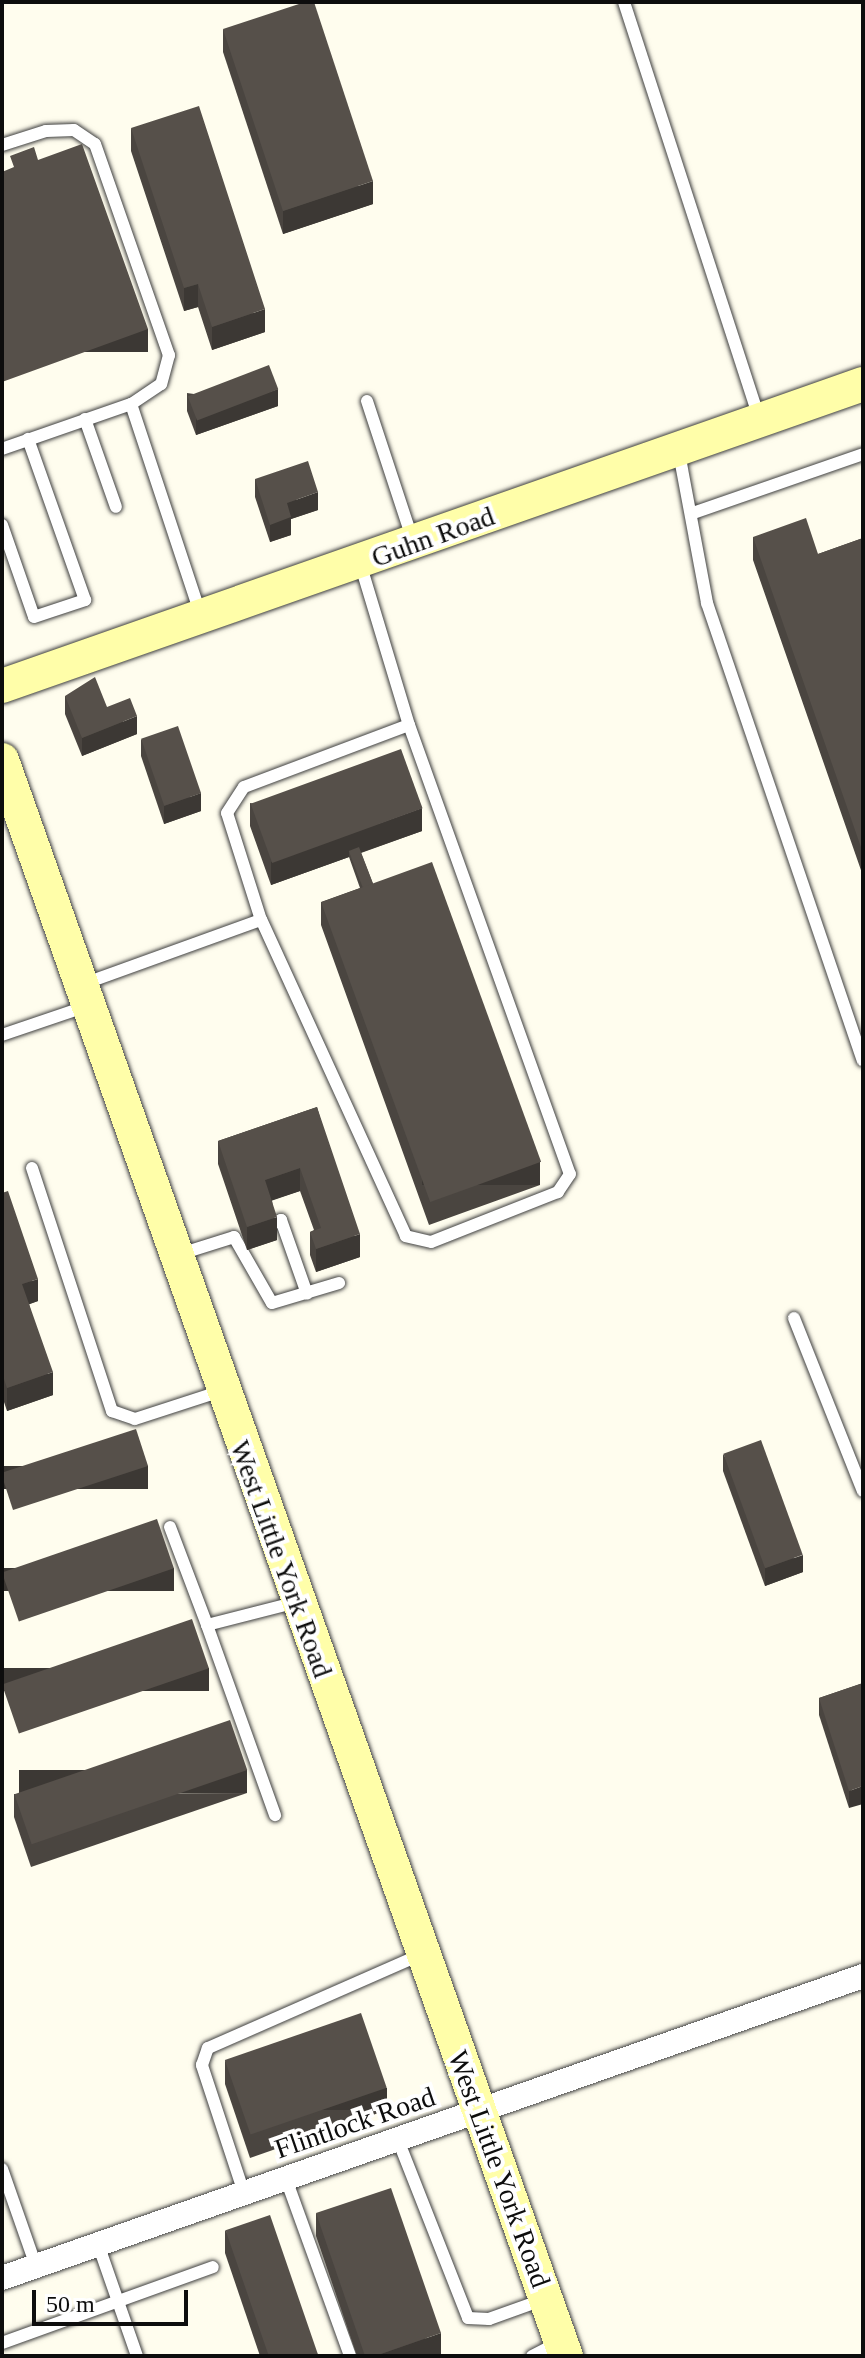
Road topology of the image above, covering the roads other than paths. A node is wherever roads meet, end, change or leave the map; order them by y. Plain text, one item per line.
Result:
1 (624, 2) edge
2 (2, 145) edge
3 (863, 384) edge
4 (367, 401) dead end
5 (131, 404) junction
6 (85, 419) junction
7 (760, 421) junction
8 (28, 439) junction
9 (2, 449) edge
10 (678, 450) junction
11 (863, 454) edge
12 (116, 507) dead end
13 (693, 513) junction
14 (2, 525) edge
15 (414, 544) junction
16 (360, 563) junction
17 (201, 616) junction
18 (2, 686) edge
19 (409, 725) junction
20 (2, 760) edge
21 (261, 920) junction
22 (84, 996) junction
23 (2, 1035) edge
24 (863, 1060) edge
25 (32, 1168) dead end
26 (272, 1224) edge
27 (174, 1256) junction
28 (339, 1283) dead end
29 (307, 1294) junction
30 (794, 1318) dead end
31 (221, 1391) junction
32 (863, 1491) edge
33 (170, 1527) dead end
34 (297, 1602) junction
35 (207, 1625) junction
36 (275, 1815) dead end
37 (422, 1954) junction
38 (863, 1976) edge
39 (480, 2111) junction
40 (398, 2140) junction
41 (2, 2169) edge
42 (286, 2179) junction
43 (244, 2193) junction
44 (98, 2244) junction
45 (36, 2266) junction
46 (213, 2267) dead end
47 (2, 2278) edge
48 (545, 2298) junction
49 (118, 2301) junction
50 (2, 2343) edge
51 (553, 2351) edge
52 (137, 2356) edge
53 (350, 2356) edge

1 - 7 lane
2 - 5 lane
3 - 7 main road, Guhn Road
4 - 15 lane
5 - 6 lane
5 - 17 lane
6 - 8 lane
6 - 12 lane
7 - 10 main road, Guhn Road
8 - 9 lane
8 - 14 lane
10 - 13 lane
10 - 15 main road, Guhn Road
11 - 13 lane
13 - 24 lane
15 - 16 main road, Guhn Road
16 - 17 main road, Guhn Road
16 - 19 lane
17 - 18 main road, Guhn Road
19 - 21 lane
19 - 21 lane
20 - 22 main road, West Little York Road
21 - 22 lane
22 - 23 lane
22 - 27 main road, West Little York Road
25 - 31 lane
26 - 29 lane
27 - 29 lane
27 - 31 main road, West Little York Road
28 - 29 lane
30 - 32 lane
31 - 34 main road, West Little York Road
33 - 35 lane
34 - 35 lane
34 - 37 main road, West Little York Road
35 - 36 lane
37 - 39 main road, West Little York Road
37 - 43 lane
38 - 39 street, Flintlock Road
39 - 40 street, Flintlock Road
39 - 48 main road, West Little York Road
40 - 42 street, Flintlock Road
40 - 48 lane
41 - 45 lane
42 - 43 street, Flintlock Road
42 - 53 lane
43 - 44 street, Flintlock Road
44 - 45 street, Flintlock Road
44 - 49 lane
45 - 47 street, Flintlock Road
46 - 49 lane
48 - 51 main road, West Little York Road
49 - 50 lane
49 - 52 lane

